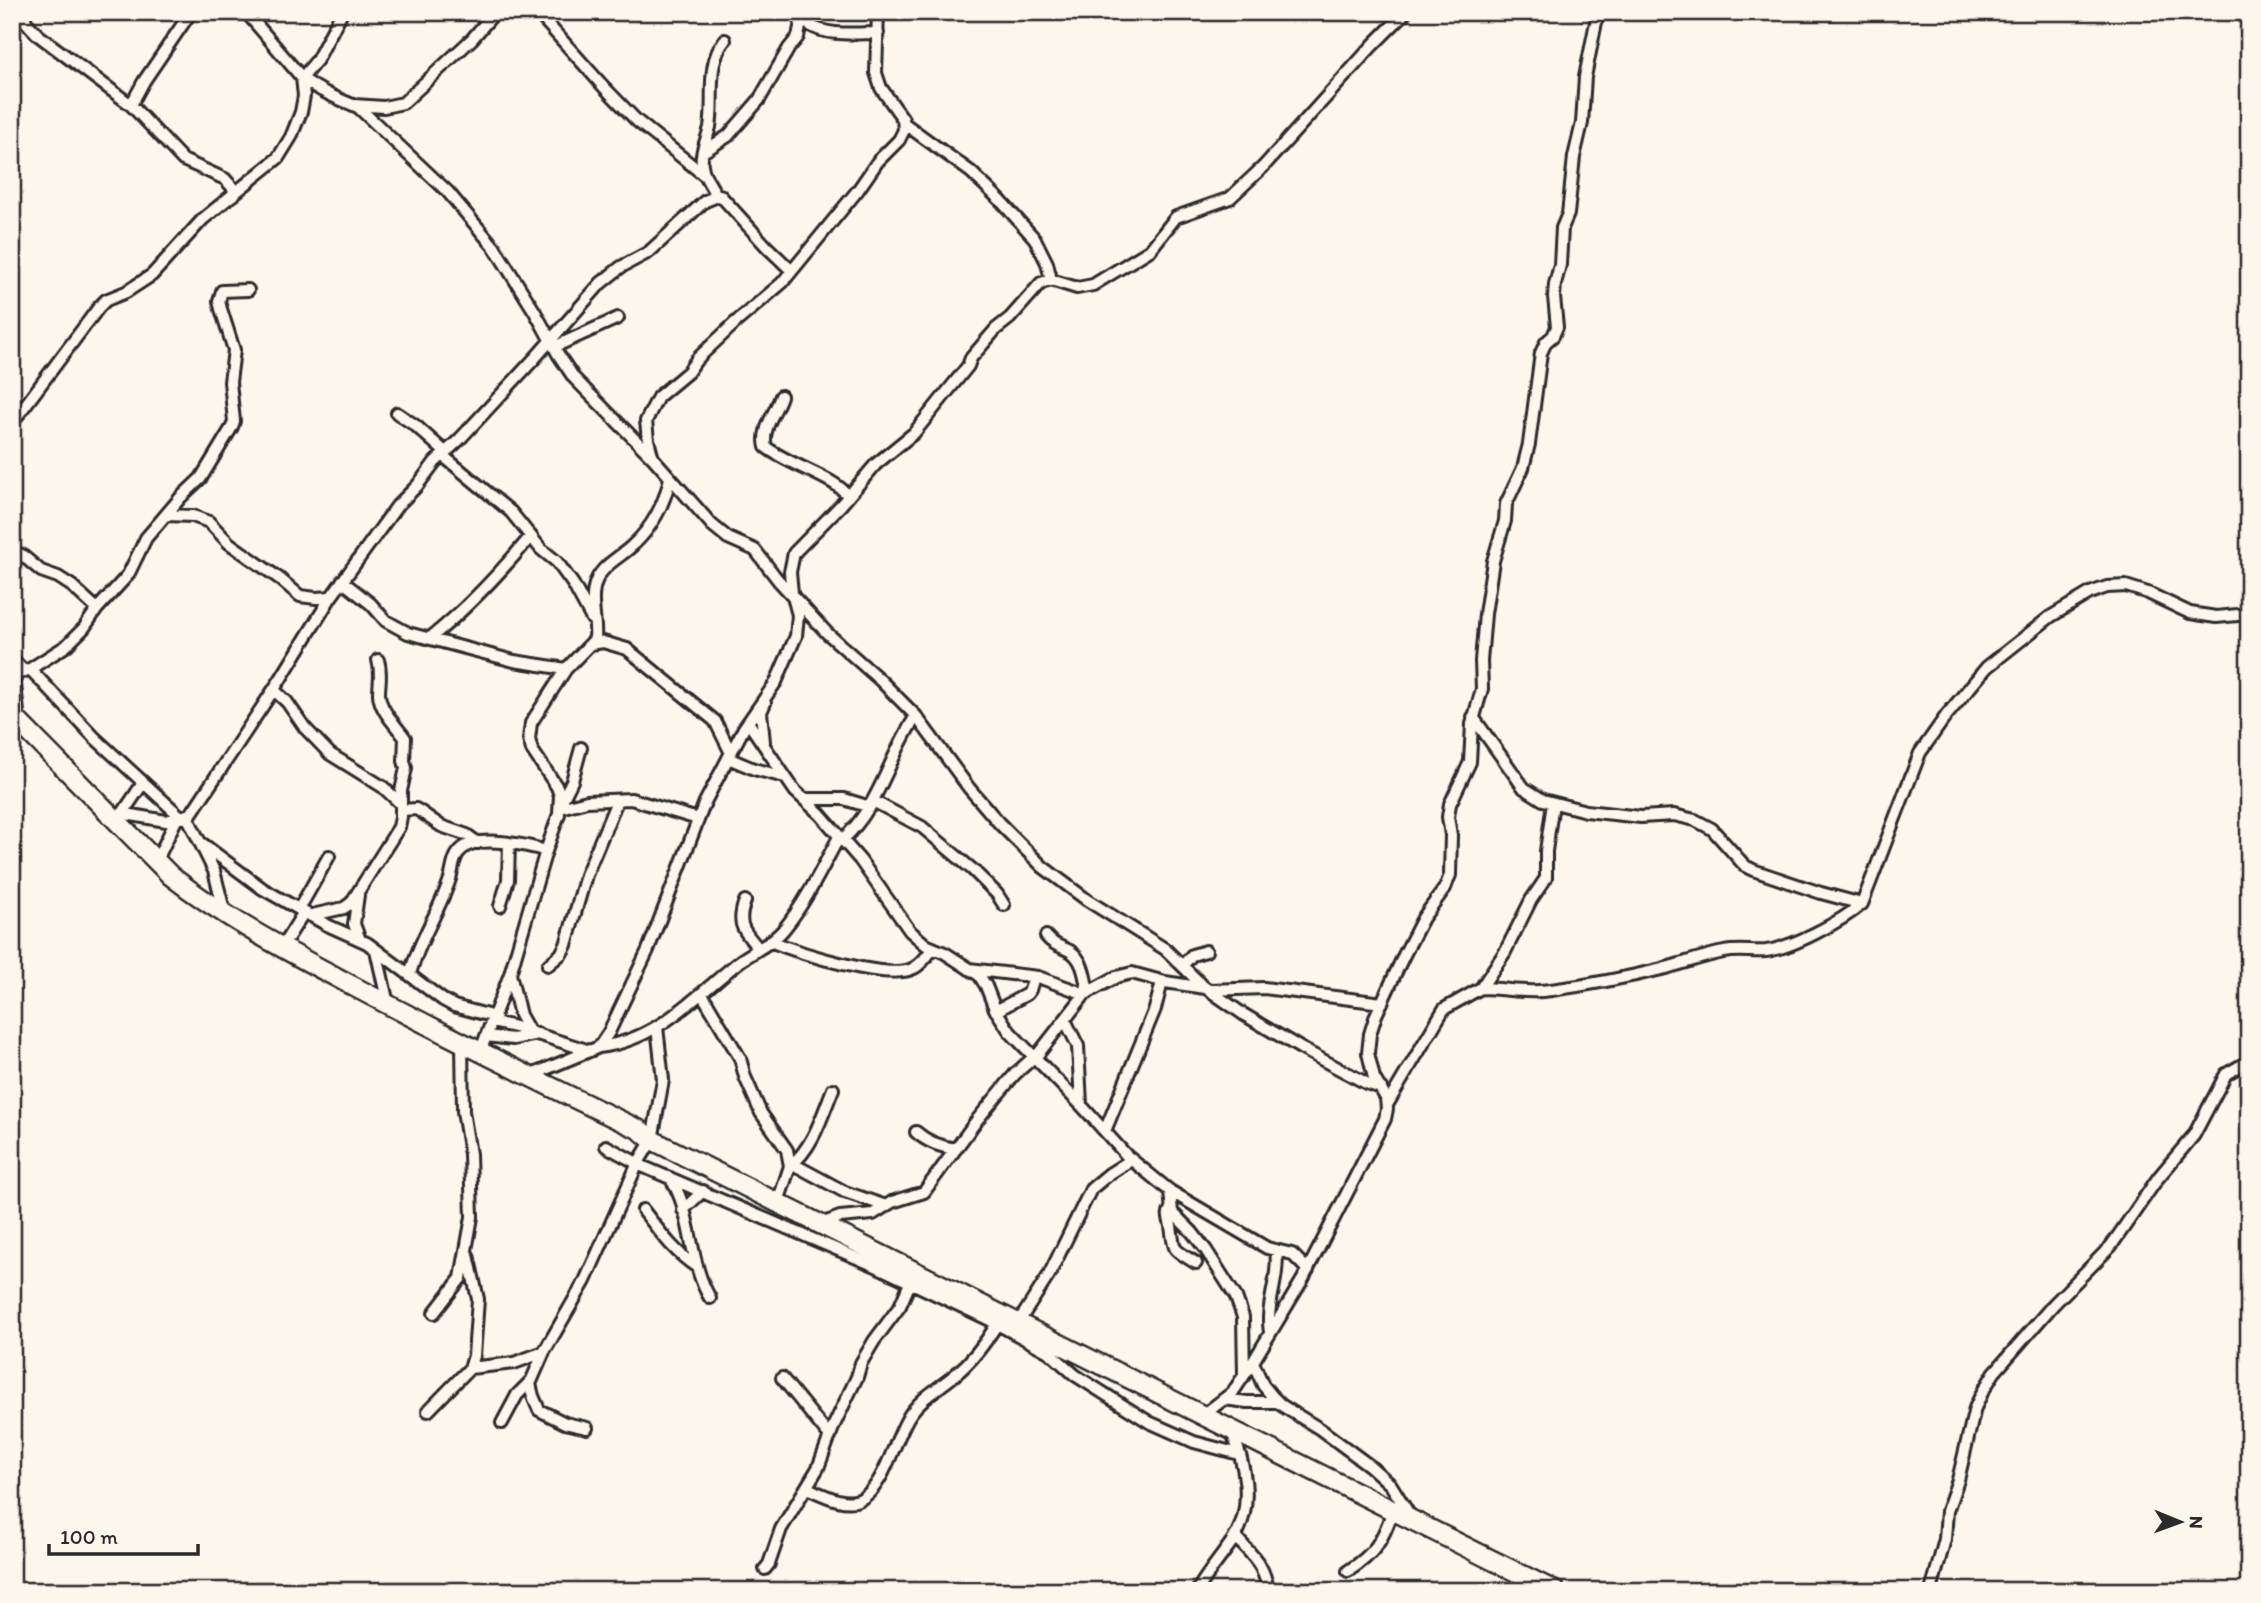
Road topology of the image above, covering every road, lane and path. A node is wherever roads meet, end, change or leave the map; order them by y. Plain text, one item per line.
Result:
1 (24, 12) edge
2 (191, 12) edge
3 (342, 12) edge
4 (495, 12) edge
5 (537, 12) edge
6 (804, 12) edge
7 (878, 12) edge
8 (1406, 12) edge
9 (1598, 12) edge
10 (247, 13) edge
11 (878, 33) junction
12 (725, 40) dead end
13 (302, 78) junction
14 (131, 105) junction
15 (352, 105) junction
16 (905, 124) junction
17 (703, 152) junction
18 (704, 175) junction
19 (234, 195) junction
20 (716, 195) junction
21 (792, 271) junction
22 (1051, 279) junction
23 (248, 290) dead end
24 (618, 318) dead end
25 (552, 343) junction
26 (781, 396) dead end
27 (397, 413) dead end
28 (12, 423) edge
29 (443, 453) junction
30 (653, 458) junction
31 (670, 478) junction
32 (848, 496) junction
33 (166, 515) junction
34 (531, 536) junction
35 (22, 555) dead end
36 (342, 582) junction
37 (792, 593) junction
38 (331, 597) junction
39 (97, 609) junction
40 (2249, 614) edge
41 (593, 620) junction
42 (430, 638) junction
43 (591, 643) junction
44 (12, 659) edge
45 (378, 660) dead end
46 (566, 670) junction
47 (20, 673) edge
48 (274, 690) junction
49 (769, 694) junction
50 (916, 716) junction
51 (1473, 717) junction
52 (16, 719) edge
53 (734, 725) junction
54 (764, 746) junction
55 (581, 748) dead end
56 (729, 755) junction
57 (785, 777) junction
58 (143, 783) junction
59 (804, 799) junction
60 (617, 801) junction
61 (1553, 803) junction
62 (872, 804) junction
63 (560, 805) junction
64 (401, 807) junction
65 (117, 816) junction
66 (182, 818) junction
67 (698, 819) junction
68 (841, 838) junction
69 (201, 842) junction
70 (478, 843) junction
71 (509, 844) junction
72 (546, 851) junction
73 (328, 856) dead end
74 (156, 862) junction
75 (358, 893) junction
76 (745, 901) dead end
77 (1862, 904) junction
78 (1004, 905) dead end
79 (500, 906) dead end
80 (305, 912) junction
81 (225, 914) junction
82 (1046, 936) dead end
83 (360, 940) junction
84 (770, 940) junction
85 (282, 947) junction
86 (758, 948) junction
87 (933, 948) junction
88 (376, 950) junction
89 (1206, 951) dead end
90 (548, 965) dead end
91 (1182, 965) junction
92 (970, 969) junction
93 (410, 974) junction
94 (510, 974) junction
95 (1034, 977) junction
96 (1162, 982) junction
97 (1208, 989) junction
98 (1481, 989) junction
99 (1087, 993) junction
100 (702, 994) junction
101 (1382, 1003) junction
102 (388, 1004) junction
103 (996, 1011) junction
104 (494, 1020) junction
105 (1065, 1020) junction
106 (657, 1027) junction
107 (534, 1033) junction
108 (462, 1043) junction
109 (483, 1044) junction
110 (594, 1049) junction
111 (1034, 1057) junction
112 (2249, 1061) edge
113 (528, 1077) junction
114 (1381, 1088) junction
115 (833, 1089) dead end
116 (1082, 1105) junction
117 (1387, 1105) junction
118 (1105, 1130) junction
119 (916, 1132) dead end
120 (652, 1140) junction
121 (606, 1146) dead end
122 (956, 1149) junction
123 (1131, 1160) junction
124 (638, 1163) junction
125 (792, 1165) junction
126 (670, 1178) junction
127 (703, 1191) junction
128 (1170, 1191) junction
129 (778, 1202) junction
130 (886, 1206) junction
131 (1171, 1208) junction
132 (643, 1210) dead end
133 (683, 1210) junction
134 (824, 1223) junction
135 (1276, 1250) junction
136 (467, 1253) junction
137 (1196, 1263) dead end
138 (697, 1268) junction
139 (1308, 1270) junction
140 (910, 1283) junction
141 (710, 1298) dead end
142 (434, 1313) dead end
143 (1018, 1323) junction
144 (997, 1324) junction
145 (1270, 1332) junction
146 (544, 1352) junction
147 (1253, 1362) junction
148 (470, 1368) junction
149 (1244, 1376) junction
150 (782, 1378) dead end
151 (531, 1381) junction
152 (1224, 1399) junction
153 (1278, 1402) junction
154 (428, 1411) dead end
155 (1202, 1416) junction
156 (502, 1423) dead end
157 (587, 1428) dead end
158 (1231, 1430) junction
159 (830, 1437) junction
160 (1239, 1454) junction
161 (807, 1488) junction
162 (1393, 1510) junction
163 (1413, 1520) junction
164 (1235, 1536) junction
165 (765, 1569) dead end
166 (1348, 1571) dead end
167 (1197, 1591) edge
168 (1268, 1591) edge
169 (1555, 1591) edge
170 (1931, 1591) edge

1 - 14 street
2 - 14 street
3 - 13 street
4 - 15 street
5 - 18 street
6 - 11 street
6 - 17 street
7 - 11 street
8 - 22 street
9 - 51 street
10 - 13 street
11 - 16 street
12 - 17 street
13 - 15 street
13 - 19 street
14 - 19 street
15 - 25 street
16 - 21 street
16 - 22 street
17 - 18 street
18 - 20 street
19 - 28 street
20 - 21 street
20 - 25 street
21 - 30 street
22 - 32 street
23 - 33 street
24 - 25 street
25 - 29 street
25 - 30 street
26 - 32 street
27 - 29 street
29 - 34 street
29 - 36 street
30 - 31 street
31 - 37 street
31 - 41 street
32 - 37 street
33 - 38 street
33 - 39 street
34 - 41 street
34 - 42 street
35 - 39 street
36 - 38 street
36 - 42 street
37 - 49 street
37 - 50 street
38 - 48 street
39 - 47 street
40 - 77 street
41 - 43 street
42 - 46 street
43 - 46 street
43 - 53 street
44 - 47 street
45 - 64 street
46 - 63 street
47 - 52 street
47 - 58 street
48 - 64 street
48 - 66 street
49 - 53 street
49 - 54 street
50 - 62 street
50 - 91 street
51 - 61 street
51 - 101 street
52 - 65 main road
53 - 54 street
53 - 56 street
53 - 56 street
54 - 57 street
55 - 63 street
56 - 57 street
56 - 67 street
57 - 59 street
58 - 65 street
58 - 66 street
59 - 62 street
59 - 68 street
60 - 63 street
60 - 67 street
60 - 90 street
61 - 77 street
61 - 98 street
62 - 68 street
62 - 78 street
63 - 72 street
64 - 70 street
64 - 75 street
65 - 66 street
65 - 74 main road
66 - 69 street
66 - 74 street
67 - 110 street
68 - 84 street
68 - 87 street
69 - 80 street
69 - 81 street
70 - 71 street
70 - 93 street
71 - 72 street
71 - 79 street
72 - 94 street
73 - 80 street
74 - 81 main road
75 - 80 street
75 - 83 street
76 - 86 street
77 - 98 street
80 - 83 street
80 - 85 street
81 - 85 main road
82 - 99 street
83 - 88 street
84 - 86 street
84 - 87 street
85 - 102 main road
86 - 100 street
87 - 92 street
88 - 93 street
88 - 102 street
89 - 91 street
91 - 97 street
92 - 95 street
92 - 103 street
93 - 104 street
94 - 104 street
94 - 107 street
95 - 99 street
95 - 103 street
96 - 97 street
96 - 99 street
96 - 118 street
97 - 101 street
97 - 114 street
98 - 117 street
99 - 105 street
100 - 106 street
100 - 125 street
101 - 114 street
102 - 108 main road
103 - 111 street
104 - 107 street
104 - 109 street
105 - 111 street
105 - 116 street
106 - 110 street
106 - 120 street
107 - 109 street
107 - 110 street
108 - 109 main road
108 - 136 street
109 - 113 main road
110 - 113 street
111 - 116 street
111 - 122 street
112 - 170 street
113 - 120 main road
114 - 117 street
115 - 125 street
116 - 118 street
117 - 139 street
118 - 123 street
119 - 122 street
120 - 124 street
120 - 129 main road
121 - 124 street
122 - 130 street
123 - 128 street
123 - 143 street
124 - 126 street
124 - 146 street
125 - 129 street
125 - 130 street
126 - 127 street
126 - 133 street
127 - 133 street
127 - 140 street
128 - 131 street
128 - 135 street
129 - 134 main road
130 - 134 street
131 - 137 street
131 - 149 street
132 - 138 street
133 - 138 street
134 - 143 main road
135 - 139 street
135 - 145 street
136 - 142 street
136 - 148 street
138 - 141 street
139 - 145 street
140 - 144 street
140 - 159 street
143 - 155 main road
144 - 160 street
144 - 161 street
145 - 147 street
146 - 148 street
146 - 151 street
147 - 149 street
147 - 153 street
148 - 154 street
149 - 152 street
150 - 159 street
151 - 156 street
151 - 157 street
152 - 153 street
152 - 155 street
153 - 163 street
155 - 158 main road
158 - 160 street
158 - 162 main road
159 - 161 street
160 - 164 street
161 - 165 street
162 - 163 main road
162 - 166 street
163 - 169 main road
164 - 167 street
164 - 168 street

